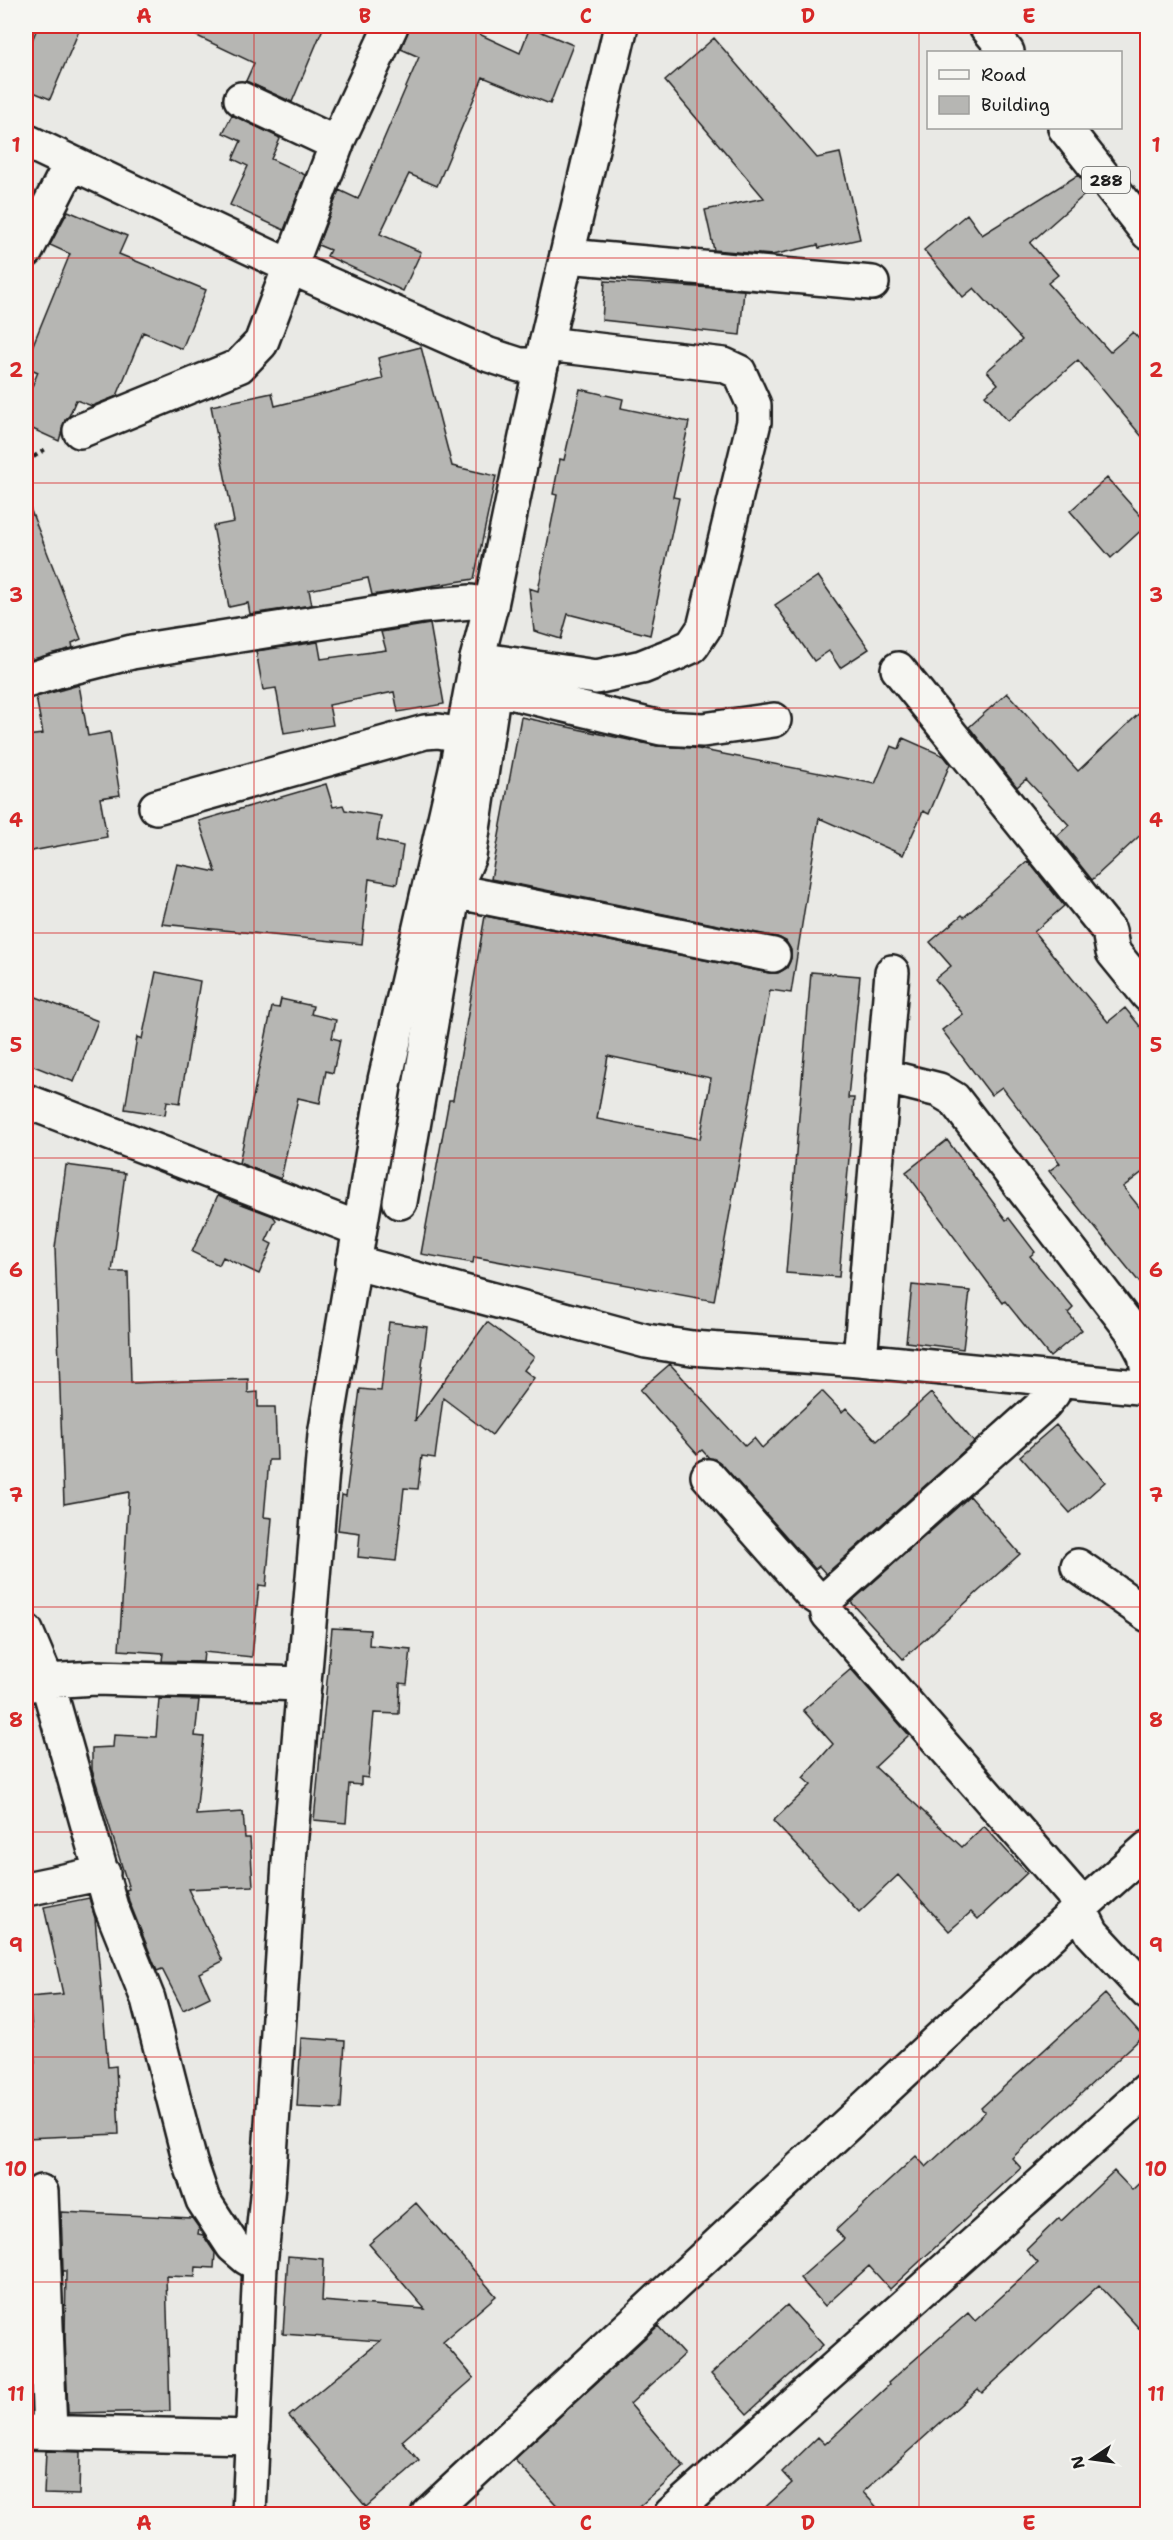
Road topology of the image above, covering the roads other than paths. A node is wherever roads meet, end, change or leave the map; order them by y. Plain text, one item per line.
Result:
1 (391, 26) edge
2 (621, 26) edge
3 (986, 26) edge
4 (1006, 51) edge
5 (241, 99) dead end
6 (1066, 129) edge
7 (26, 141) edge
8 (337, 144) junction
9 (70, 163) junction
10 (1148, 233) edge
11 (26, 251) edge
12 (567, 256) junction
13 (291, 266) junction
14 (872, 283) dead end
15 (544, 354) junction
16 (80, 431) dead end
17 (491, 604) junction
18 (477, 659) junction
19 (898, 669) dead end
20 (26, 681) edge
21 (774, 720) dead end
22 (462, 735) junction
23 (156, 807) dead end
24 (442, 888) junction
25 (773, 956) dead end
26 (892, 972) dead end
27 (1148, 995) edge
28 (883, 1076) junction
29 (26, 1101) edge
30 (400, 1202) dead end
31 (359, 1229) junction
32 (353, 1262) junction
33 (860, 1360) junction
34 (1058, 1379) junction
35 (1147, 1381) edge
36 (708, 1476) dead end
37 (1078, 1566) dead end
38 (826, 1603) junction
39 (1148, 1615) edge
40 (26, 1631) edge
41 (36, 1683) edge
42 (304, 1684) junction
43 (1148, 1848) edge
44 (103, 1873) junction
45 (26, 1889) edge
46 (1080, 1908) junction
47 (1148, 1993) edge
48 (1148, 2089) edge
49 (40, 2192) dead end
50 (260, 2265) junction
51 (38, 2432) edge
52 (253, 2437) junction
53 (249, 2514) edge
54 (428, 2514) edge
55 (671, 2514) edge

1 - 8 main road
2 - 12 main road
3 - 4 main road
5 - 8 main road
6 - 10 main road, 288
7 - 9 main road
8 - 13 main road
9 - 11 main road
9 - 13 main road
12 - 14 main road
12 - 15 main road
13 - 15 main road
13 - 16 main road
15 - 17 main road
15 - 18 main road
17 - 18 main road
17 - 20 main road
18 - 22 main road
19 - 27 main road
21 - 24 main road
22 - 23 main road
22 - 24 main road
24 - 25 main road
24 - 30 main road
24 - 31 main road
26 - 28 main road
28 - 33 main road
28 - 35 main road
29 - 31 main road
31 - 32 main road
32 - 33 main road
32 - 42 main road
33 - 34 main road
34 - 35 main road
34 - 38 main road
36 - 38 main road
37 - 39 main road
38 - 46 main road
40 - 41 main road
41 - 42 main road
41 - 44 main road
42 - 50 main road
43 - 46 main road
44 - 45 main road
44 - 50 main road
46 - 47 main road
46 - 54 main road
48 - 55 main road
49 - 51 main road
50 - 52 main road
51 - 52 main road
52 - 53 main road

